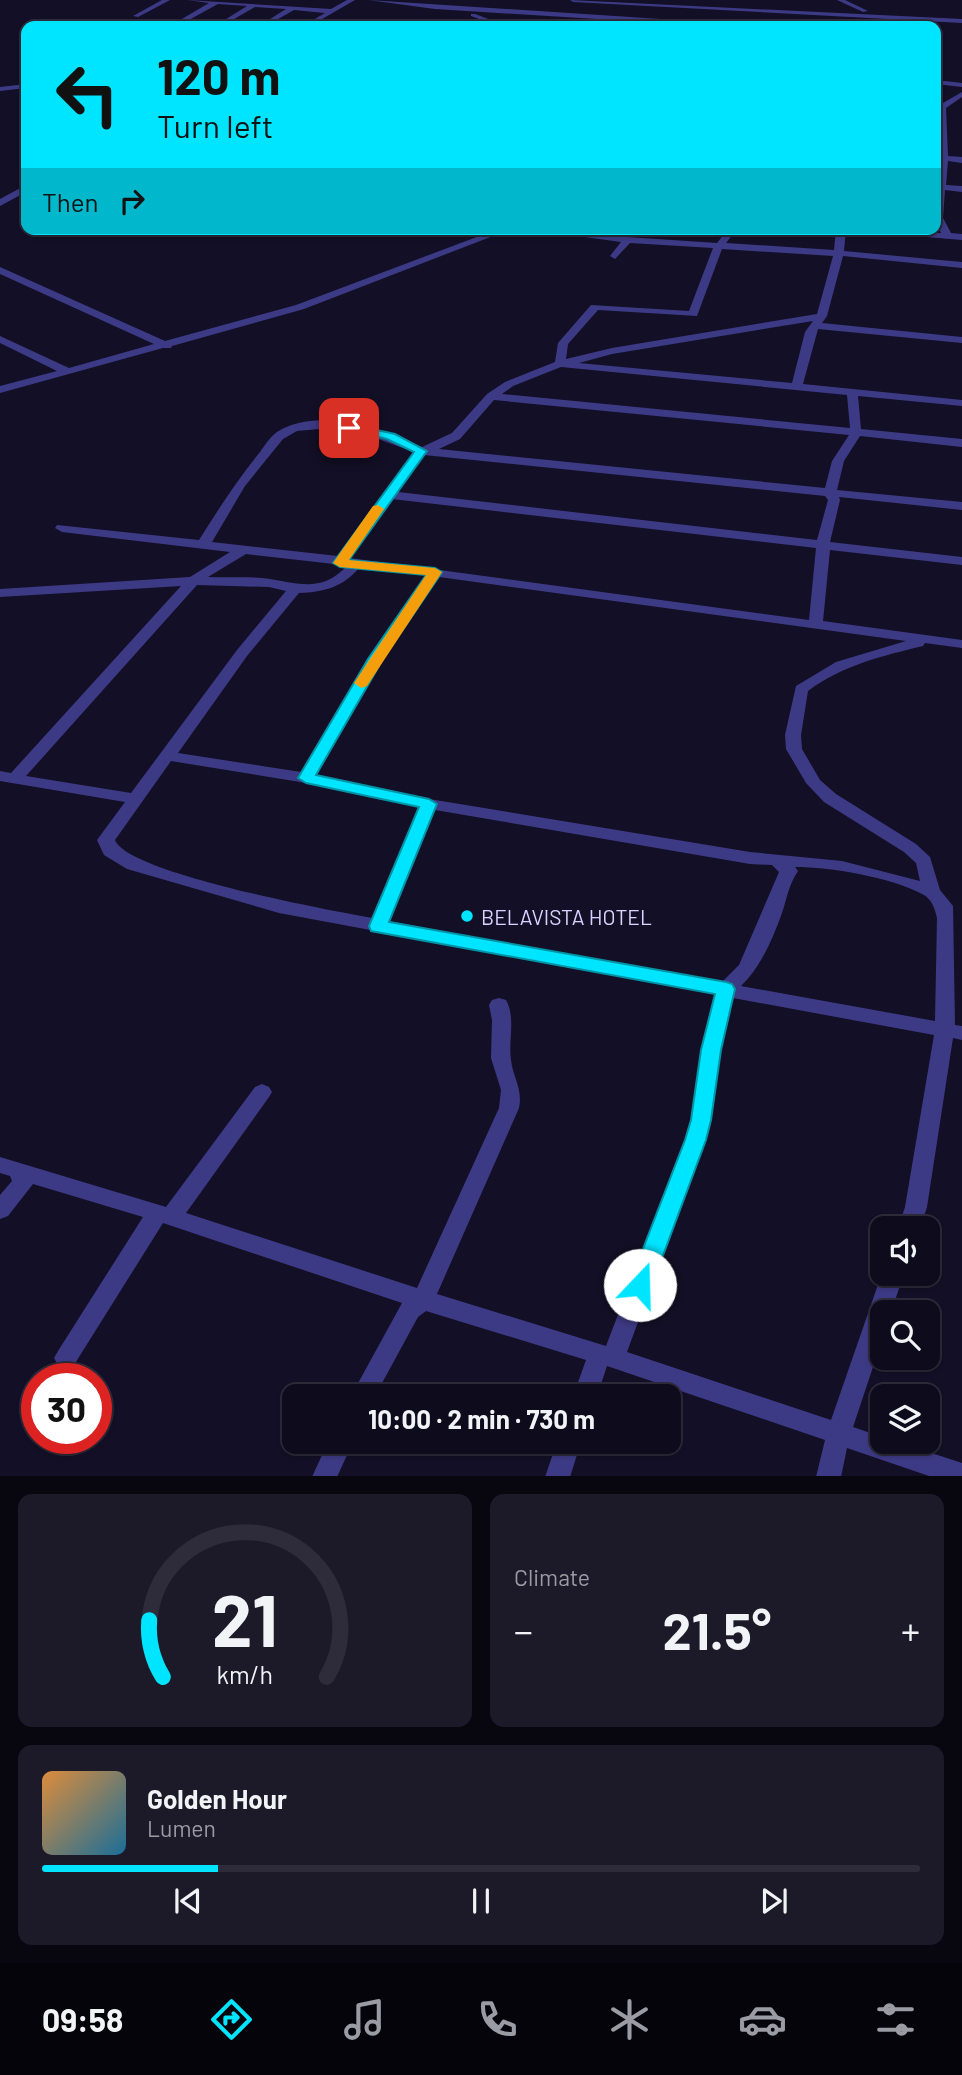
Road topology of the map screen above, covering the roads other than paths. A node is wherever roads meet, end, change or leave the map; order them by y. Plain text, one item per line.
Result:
1 (167, 0) edge
2 (190, 0) edge
3 (352, 0) edge
4 (371, 0) edge
5 (573, 0) edge
6 (839, 0) edge
7 (218, 1) edge
8 (254, 5) junction
9 (293, 8) junction
10 (455, 8) junction
11 (330, 11) junction
12 (877, 16) junction
13 (136, 20) edge
14 (182, 21) edge
15 (227, 21) edge
16 (271, 21) edge
17 (314, 21) edge
18 (490, 21) edge
19 (659, 21) edge
20 (884, 21) edge
21 (962, 21) edge
22 (941, 83) edge
23 (962, 85) edge
24 (21, 87) edge
25 (0, 89) edge
26 (962, 94) edge
27 (941, 109) edge
28 (941, 159) edge
29 (962, 160) edge
30 (941, 188) edge
31 (962, 190) edge
32 (21, 191) edge
33 (0, 203) edge
34 (941, 223) edge
35 (941, 233) edge
36 (941, 234) edge
37 (948, 234) junction
38 (491, 235) edge
39 (583, 235) edge
40 (728, 235) edge
41 (840, 235) edge
42 (962, 235) edge
43 (627, 240) junction
44 (721, 244) junction
45 (839, 253) junction
46 (615, 256) dead end
47 (962, 265) edge
48 (0, 270) edge
49 (818, 321) junction
50 (0, 339) edge
51 (962, 340) edge
52 (167, 346) junction
53 (560, 364) junction
54 (69, 372) junction
55 (797, 387) junction
56 (0, 390) edge
57 (852, 393) junction
58 (491, 396) junction
59 (962, 403) edge
60 (856, 434) junction
61 (962, 443) edge
62 (421, 451) junction
63 (830, 493) junction
64 (388, 495) junction
65 (962, 506) edge
66 (62, 528) dead end
67 (823, 544) junction
68 (203, 545) junction
69 (241, 551) junction
70 (962, 561) edge
71 (348, 564) junction
72 (435, 572) junction
73 (194, 581) junction
74 (295, 589) junction
75 (0, 593) edge
76 (816, 623) junction
77 (932, 640) junction
78 (962, 644) edge
79 (167, 756) junction
80 (7, 777) edge
81 (306, 778) junction
82 (135, 799) junction
83 (429, 804) junction
84 (783, 865) junction
85 (932, 892) junction
86 (378, 926) junction
87 (747, 970) junction
88 (726, 989) junction
89 (779, 999) junction
90 (499, 1005) dead end
91 (953, 1032) edge
92 (262, 1092) dead end
93 (9, 1168) edge
94 (0, 1210) edge
95 (164, 1215) junction
96 (913, 1216) edge
97 (890, 1286) edge
98 (423, 1300) junction
99 (606, 1357) junction
100 (66, 1358) dead end
101 (370, 1384) edge
102 (591, 1384) edge
103 (839, 1432) junction
104 (335, 1454) edge
105 (565, 1454) edge
106 (962, 1475) edge
107 (324, 1476) edge
108 (557, 1476) edge
109 (828, 1476) edge

1 - 13 street
2 - 7 street
3 - 11 street
4 - 10 street
5 - 12 street
6 - 12 street
7 - 8 street
7 - 14 street
8 - 9 street
8 - 15 street
9 - 11 street
9 - 16 street
10 - 18 street
10 - 19 street
11 - 17 street
12 - 20 street
12 - 21 street
22 - 23 street
24 - 25 street
26 - 27 street
28 - 29 street
30 - 31 street
32 - 33 street
34 - 37 street
35 - 37 street
36 - 37 street
37 - 42 street
38 - 52 street
39 - 43 street
40 - 44 street
41 - 45 street
43 - 44 street
43 - 46 street
44 - 45 street
44 - 53 street
45 - 47 street
45 - 49 street
48 - 52 street
49 - 51 street
49 - 53 street
49 - 55 street
50 - 54 street
52 - 54 street
53 - 55 street
53 - 58 street
54 - 56 street
55 - 57 street
57 - 59 street
57 - 60 street
58 - 60 street
58 - 62 street
60 - 61 street
60 - 63 street
62 - 63 street
62 - 64 street
62 - 68 street
63 - 65 street
63 - 67 street
64 - 67 street
64 - 71 street
66 - 68 street
67 - 70 street
67 - 76 street
68 - 69 street
69 - 71 street
69 - 73 street
71 - 72 street
71 - 74 street
72 - 76 street
72 - 81 street
73 - 74 street
73 - 75 street
73 - 80 street
74 - 79 street
76 - 77 street
77 - 78 street
77 - 85 street
79 - 81 street
79 - 82 street
80 - 82 street
81 - 83 street
82 - 86 street
83 - 84 street
83 - 86 street
84 - 85 street
84 - 87 street
85 - 91 street
86 - 88 street
87 - 88 street
87 - 89 street
88 - 89 street
88 - 99 street
89 - 91 street
90 - 98 street
91 - 96 street
92 - 95 street
93 - 94 street
93 - 95 street
95 - 98 street
95 - 100 street
97 - 103 street
98 - 99 street
98 - 101 street
99 - 102 street
99 - 103 street
103 - 106 street
103 - 109 street
104 - 107 street
105 - 108 street

